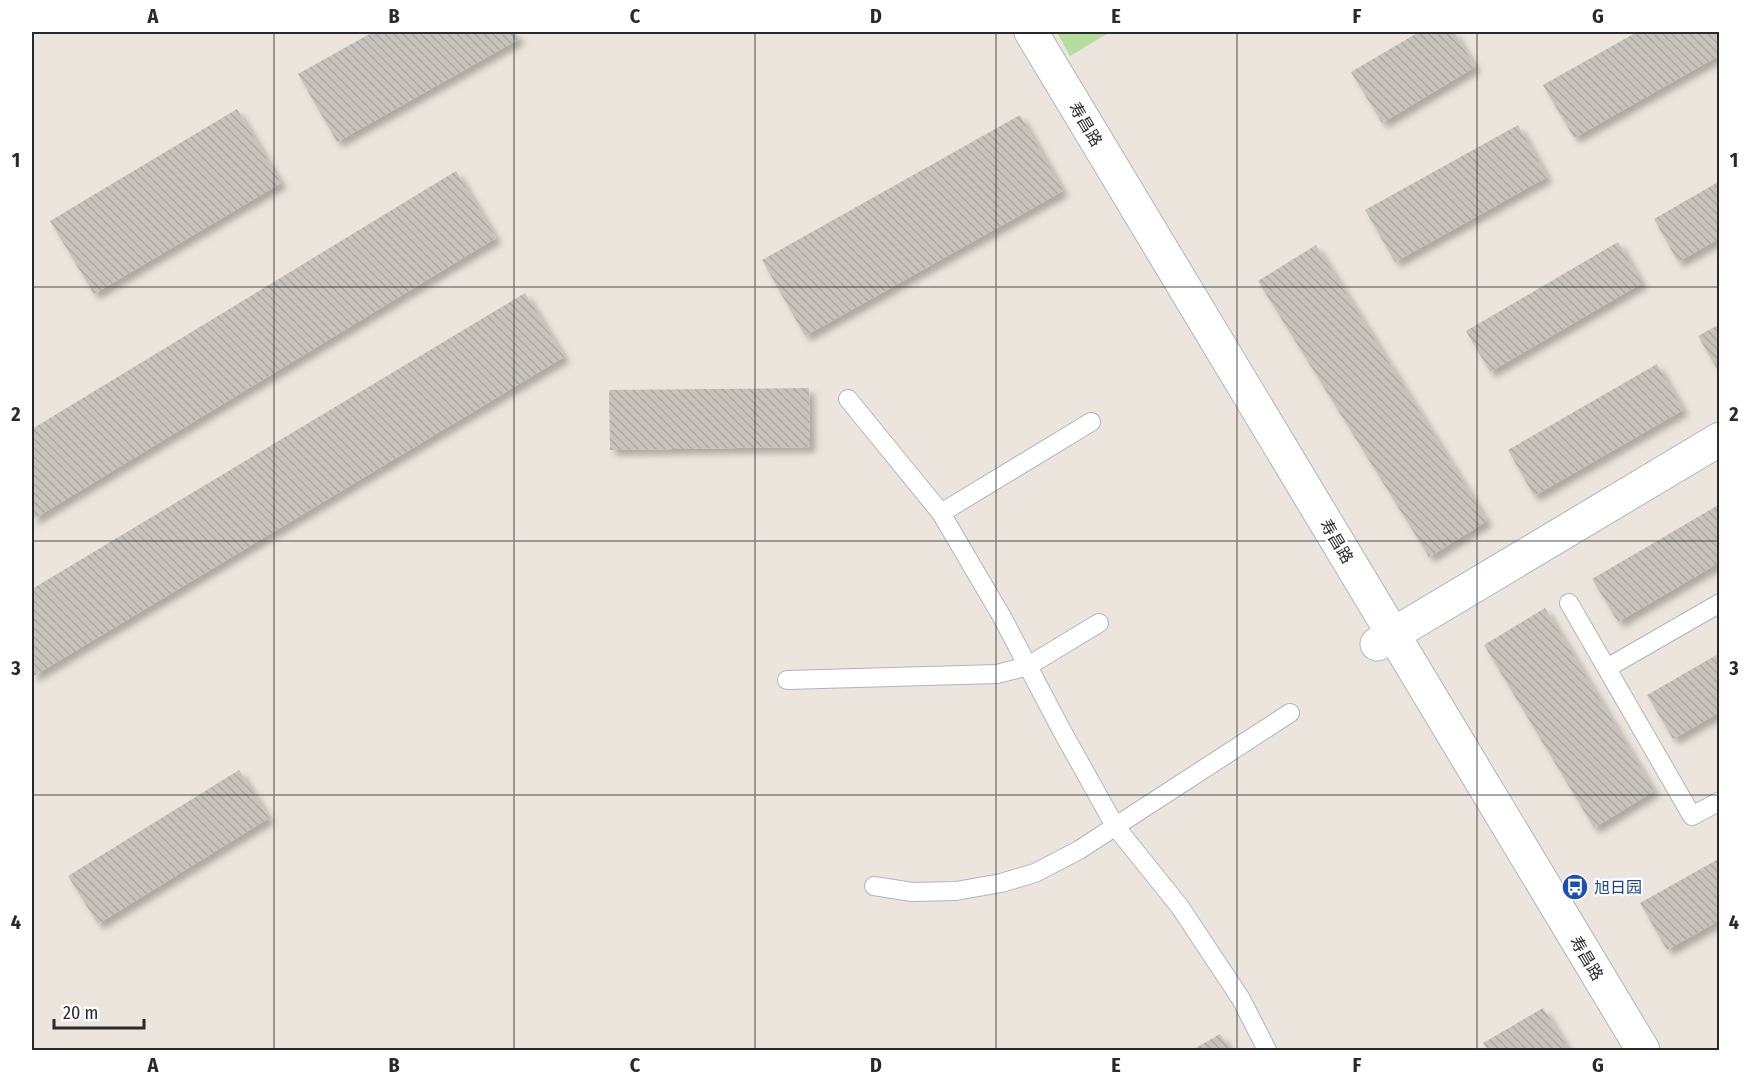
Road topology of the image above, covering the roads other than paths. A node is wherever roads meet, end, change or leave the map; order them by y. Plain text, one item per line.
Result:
1 (1008, 32) edge
2 (1031, 32) edge
3 (848, 399) dead end
4 (1091, 422) dead end
5 (1719, 439) edge
6 (941, 513) junction
7 (1569, 603) dead end
8 (1719, 603) edge
9 (1099, 624) dead end
10 (1385, 639) junction
11 (1028, 666) junction
12 (1607, 668) junction
13 (787, 680) dead end
14 (1290, 713) dead end
15 (1719, 801) edge
16 (1115, 826) junction
17 (874, 886) dead end
18 (1267, 1050) edge
19 (1620, 1050) edge
20 (1643, 1050) edge

1 - 10 street, 寿昌路
2 - 10 street, 寿昌路
3 - 6 lane
4 - 6 lane
5 - 10 street
6 - 11 lane
7 - 12 lane
8 - 12 lane
9 - 11 lane
10 - 19 street, 寿昌路
10 - 20 street, 寿昌路
11 - 13 lane
11 - 16 lane
12 - 15 lane
14 - 16 lane
16 - 17 lane
16 - 18 lane

